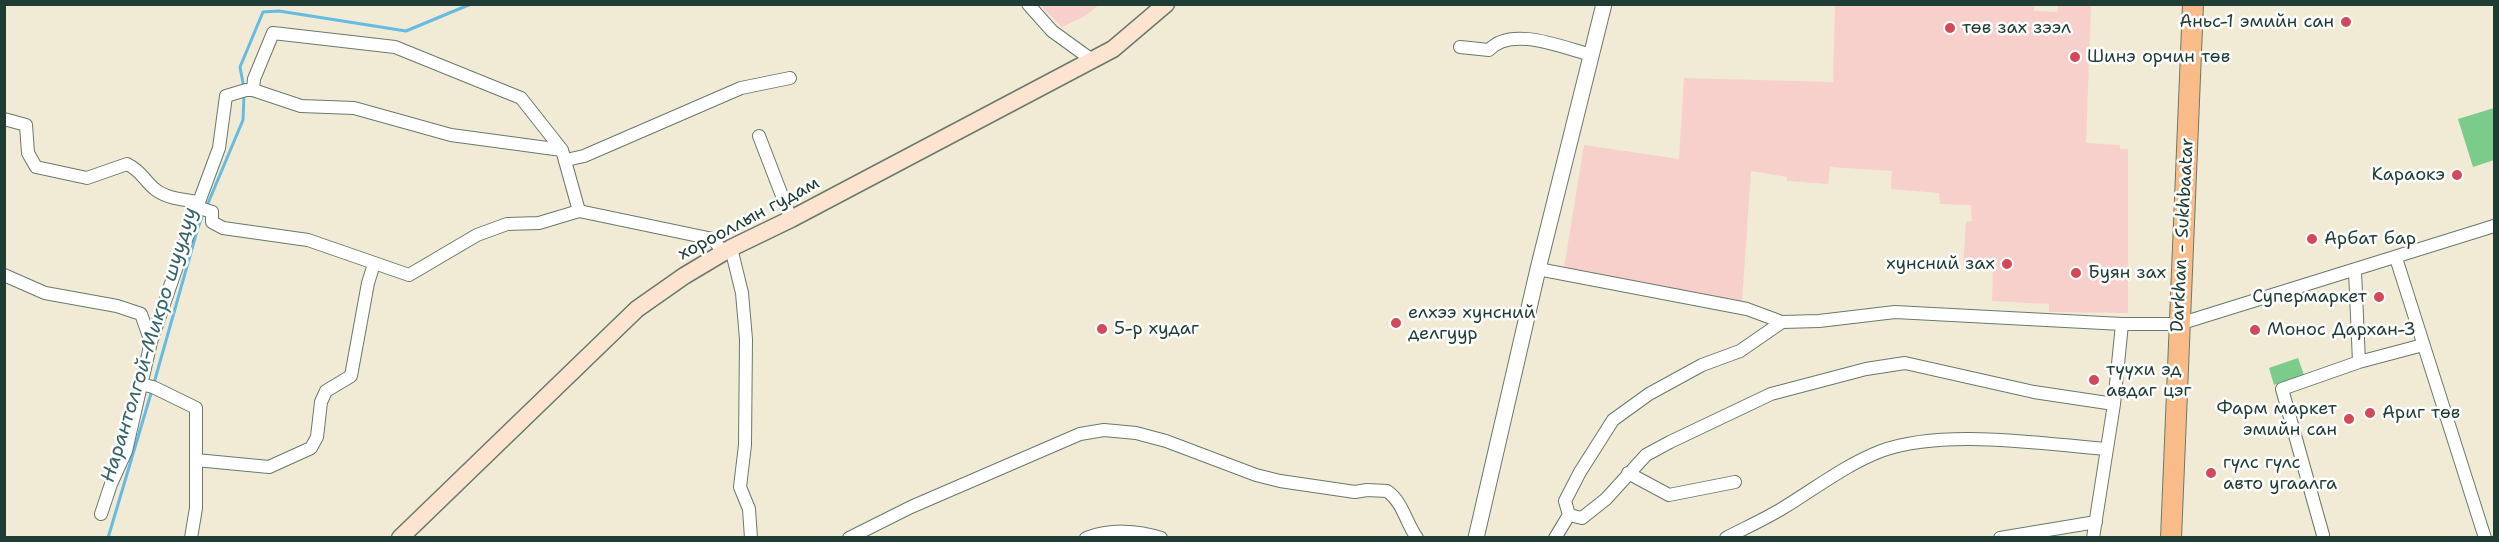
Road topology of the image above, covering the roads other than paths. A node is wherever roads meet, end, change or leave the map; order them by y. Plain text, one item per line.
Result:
1 (1028, 4) edge
2 (1166, 4) edge
3 (1604, 4) edge
4 (2193, 4) edge
5 (1460, 47) dead end
6 (1591, 55) junction
7 (1092, 60) junction
8 (790, 78) dead end
9 (253, 90) junction
10 (4, 119) edge
11 (759, 136) dead end
12 (564, 155) junction
13 (198, 204) junction
14 (579, 211) junction
15 (791, 219) junction
16 (2494, 226) edge
17 (727, 250) junction
18 (2396, 258) junction
19 (374, 264) junction
20 (1538, 269) junction
21 (2355, 271) junction
22 (4, 275) edge
23 (1782, 322) junction
24 (2122, 324) junction
25 (2179, 324) junction
26 (151, 342) junction
27 (2423, 345) junction
28 (2359, 362) junction
29 (141, 384) junction
30 (2114, 404) junction
31 (2108, 449) junction
32 (196, 460) junction
33 (1628, 473) junction
34 (1735, 482) dead end
35 (101, 514) dead end
36 (1569, 515) junction
37 (2096, 522) junction
38 (2323, 535) dead end
39 (191, 537) edge
40 (400, 537) edge
41 (751, 537) edge
42 (849, 537) edge
43 (1086, 537) edge
44 (1161, 537) edge
45 (1417, 537) edge
46 (1476, 537) edge
47 (1556, 537) edge
48 (1726, 537) edge
49 (2000, 537) edge
50 (2093, 537) edge
51 (2171, 537) edge
52 (2485, 537) edge

1 - 7 street
2 - 7 main road, хорооллын гудам
3 - 6 street
4 - 25 highway, Darkhan - Sukhbaatar
5 - 6 street
6 - 20 street
7 - 15 main road, хорооллын гудам
8 - 12 street
9 - 12 street
9 - 12 street
9 - 13 street
10 - 13 street
11 - 15 street
12 - 14 street
13 - 19 street
13 - 26 street
14 - 17 street
14 - 19 street
15 - 17 main road, хорооллын гудам
16 - 18 street
17 - 40 main road, хорооллын гудам
17 - 41 street
18 - 21 street
18 - 27 street
19 - 32 street
20 - 23 street
20 - 46 street
21 - 25 street
21 - 28 street
22 - 26 street
23 - 24 street
23 - 36 street
24 - 25 street
24 - 30 street
25 - 51 highway, Darkhan - Sukhbaatar
26 - 29 street
27 - 28 street
27 - 52 street
28 - 38 street
29 - 32 street
29 - 35 street
30 - 31 street
30 - 33 street
31 - 37 street
31 - 48 street
32 - 39 street
33 - 34 street
33 - 36 street
36 - 47 street
37 - 49 street
37 - 50 street
42 - 45 street
43 - 44 street

